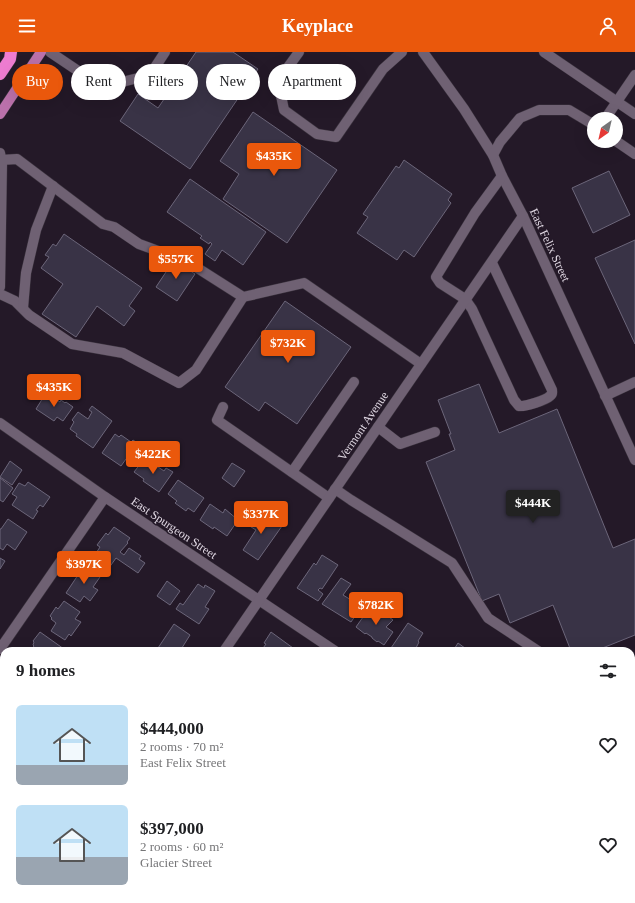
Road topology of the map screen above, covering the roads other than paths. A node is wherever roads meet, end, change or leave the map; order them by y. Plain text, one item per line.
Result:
1 (11, 52) edge
2 (41, 52) edge
3 (50, 52) edge
4 (165, 52) edge
5 (299, 52) edge
6 (402, 52) edge
7 (424, 52) edge
8 (544, 52) edge
9 (0, 74) edge
10 (635, 75) edge
11 (617, 102) junction
12 (610, 112) edge
13 (0, 114) edge
14 (635, 114) edge
15 (587, 121) edge
16 (623, 146) edge
17 (635, 154) edge
18 (493, 155) junction
19 (1, 156) edge
20 (502, 176) junction
21 (53, 186) junction
22 (523, 216) junction
23 (492, 263) junction
24 (0, 272) edge
25 (0, 287) edge
26 (0, 294) edge
27 (243, 297) junction
28 (465, 299) junction
29 (23, 308) junction
30 (420, 364) junction
31 (354, 382) dead end
32 (635, 382) edge
33 (606, 396) junction
34 (223, 407) dead end
35 (0, 423) edge
36 (378, 427) junction
37 (435, 432) dead end
38 (635, 460) edge
39 (292, 472) junction
40 (335, 489) junction
41 (105, 497) junction
42 (329, 498) junction
43 (259, 600) junction
44 (1, 647) edge
45 (227, 647) edge
46 (329, 647) edge
47 (532, 647) edge

1 - 9 highway
2 - 13 main road
3 - 4 street
5 - 6 street
7 - 18 street, East Felix Street
8 - 11 street
10 - 11 street
11 - 12 street
11 - 14 street
15 - 18 street
16 - 17 street
18 - 20 street, East Felix Street
19 - 21 street
19 - 24 street
20 - 22 street, East Felix Street
20 - 28 street
21 - 27 street
21 - 29 street
22 - 23 street, Vermont Avenue
22 - 33 street, East Felix Street
23 - 28 street, Vermont Avenue
23 - 28 street
24 - 25 street
26 - 29 street
27 - 29 street
27 - 30 street
28 - 30 street, Vermont Avenue
30 - 36 street, Vermont Avenue
31 - 39 street
32 - 33 street
33 - 38 street, East Felix Street
34 - 39 street
35 - 41 street, East Spurgeon Street
36 - 37 street
36 - 40 street, Vermont Avenue
39 - 42 street
40 - 42 street, Vermont Avenue
40 - 47 street
41 - 43 street, East Spurgeon Street
41 - 44 street
42 - 43 street, Vermont Avenue
43 - 45 street, Vermont Avenue
43 - 46 street, East Spurgeon Street

